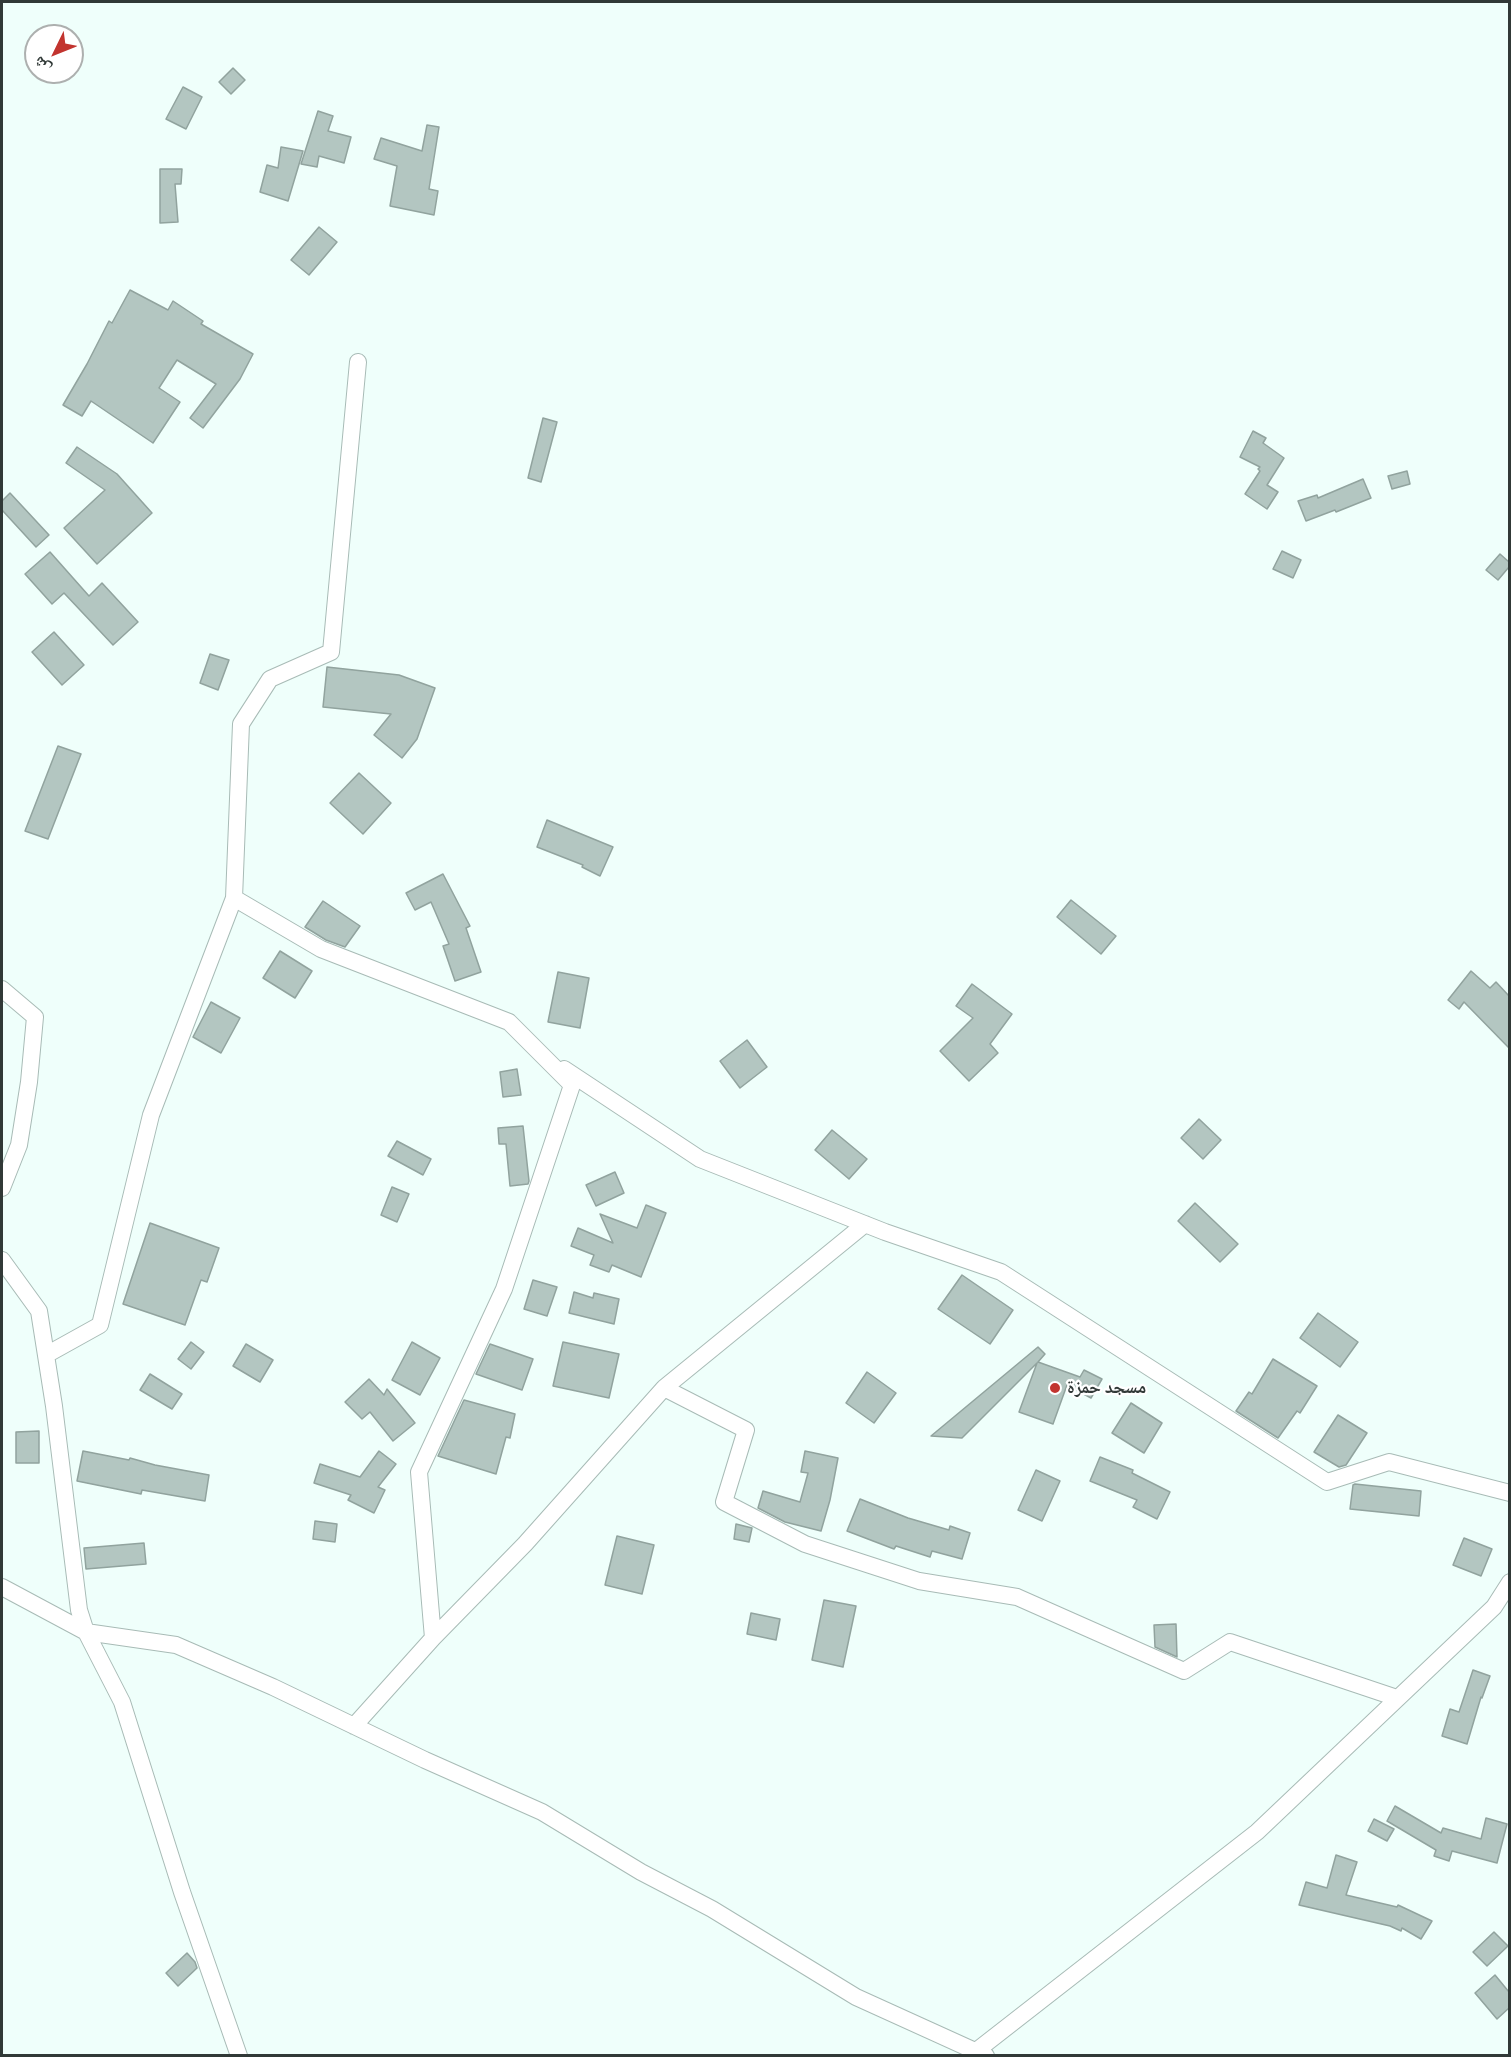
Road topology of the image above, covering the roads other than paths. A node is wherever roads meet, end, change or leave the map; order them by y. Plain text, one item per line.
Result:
1 (358, 362) dead end
2 (234, 898) junction
3 (2, 989) edge
4 (539, 1052) junction
5 (2, 1188) edge
6 (865, 1224) junction
7 (2, 1260) edge
8 (46, 1355) junction
9 (664, 1388) junction
10 (1509, 1493) edge
11 (1509, 1582) edge
12 (2, 1587) edge
13 (86, 1632) junction
14 (434, 1638) junction
15 (1397, 1698) junction
16 (354, 1726) junction
17 (978, 2054) edge
18 (238, 2055) edge

1 - 2 street
2 - 4 street
2 - 8 street
3 - 5 street
4 - 6 street
4 - 14 street
6 - 9 street
6 - 10 street
7 - 8 street
8 - 13 street
9 - 14 street
9 - 15 street
11 - 15 street
12 - 13 street
13 - 16 street
13 - 18 street
14 - 16 street
15 - 17 street
16 - 17 street

